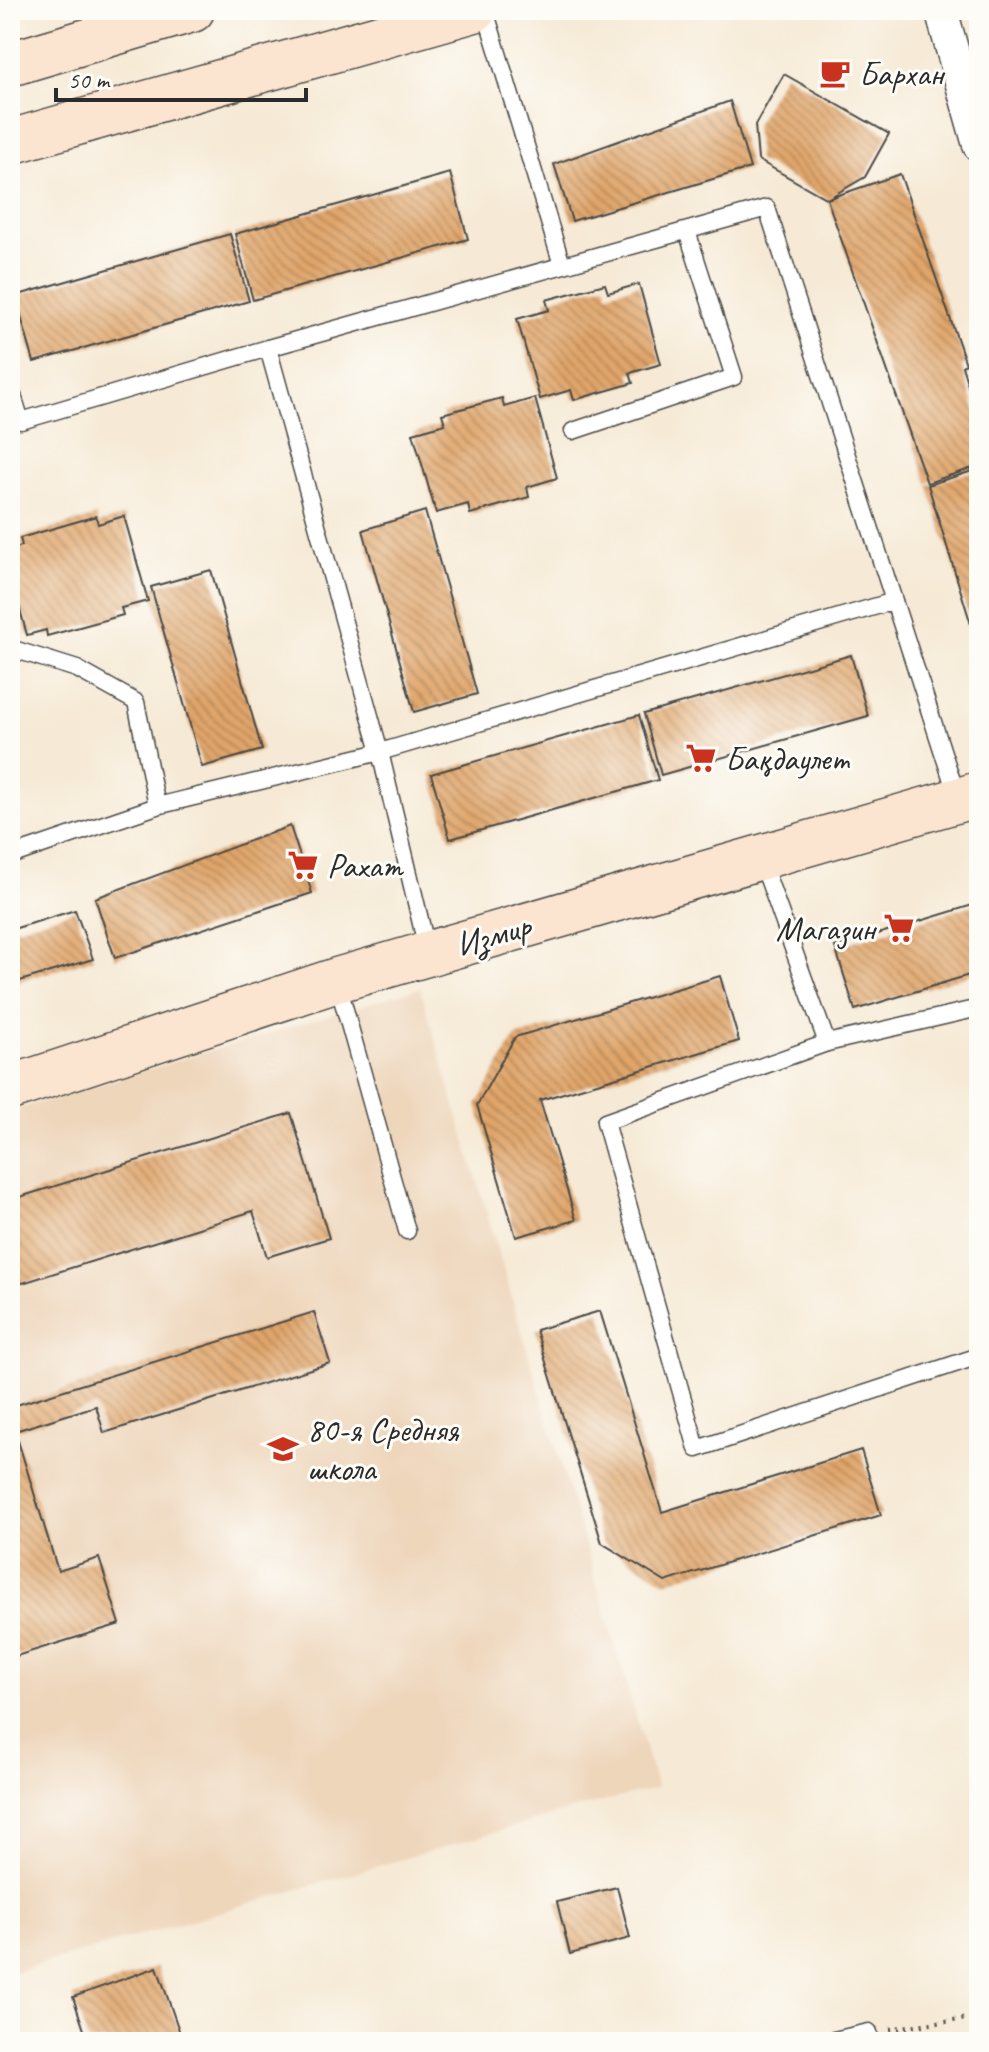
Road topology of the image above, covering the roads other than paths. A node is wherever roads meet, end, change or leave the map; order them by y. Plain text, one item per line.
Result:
1 (192, 10) edge
2 (474, 10) edge
3 (485, 10) edge
4 (941, 10) edge
5 (10, 64) edge
6 (10, 142) edge
7 (979, 145) edge
8 (687, 231) junction
9 (562, 265) junction
10 (268, 348) junction
11 (10, 386) edge
12 (573, 431) dead end
13 (894, 601) junction
14 (10, 648) edge
15 (380, 752) junction
16 (968, 797) edge
17 (157, 806) junction
18 (10, 856) edge
19 (761, 858) junction
20 (428, 954) junction
21 (337, 980) junction
22 (979, 1008) edge
23 (827, 1043) junction
24 (10, 1088) edge
25 (407, 1231) dead end
26 (979, 1356) edge
27 (869, 2032) road end
28 (825, 2042) edge

1 - 5 street
2 - 6 street
3 - 9 lane
4 - 7 street
8 - 9 lane
8 - 12 lane
8 - 13 lane
9 - 10 lane
10 - 11 lane
10 - 15 lane
13 - 15 lane
13 - 16 lane
14 - 17 lane
15 - 17 lane
15 - 20 lane
16 - 19 street, Измир
17 - 18 lane
19 - 20 street, Измир
19 - 23 lane
20 - 21 street, Измир
21 - 24 street, Измир
21 - 25 lane
22 - 23 lane
23 - 26 lane
27 - 28 lane

